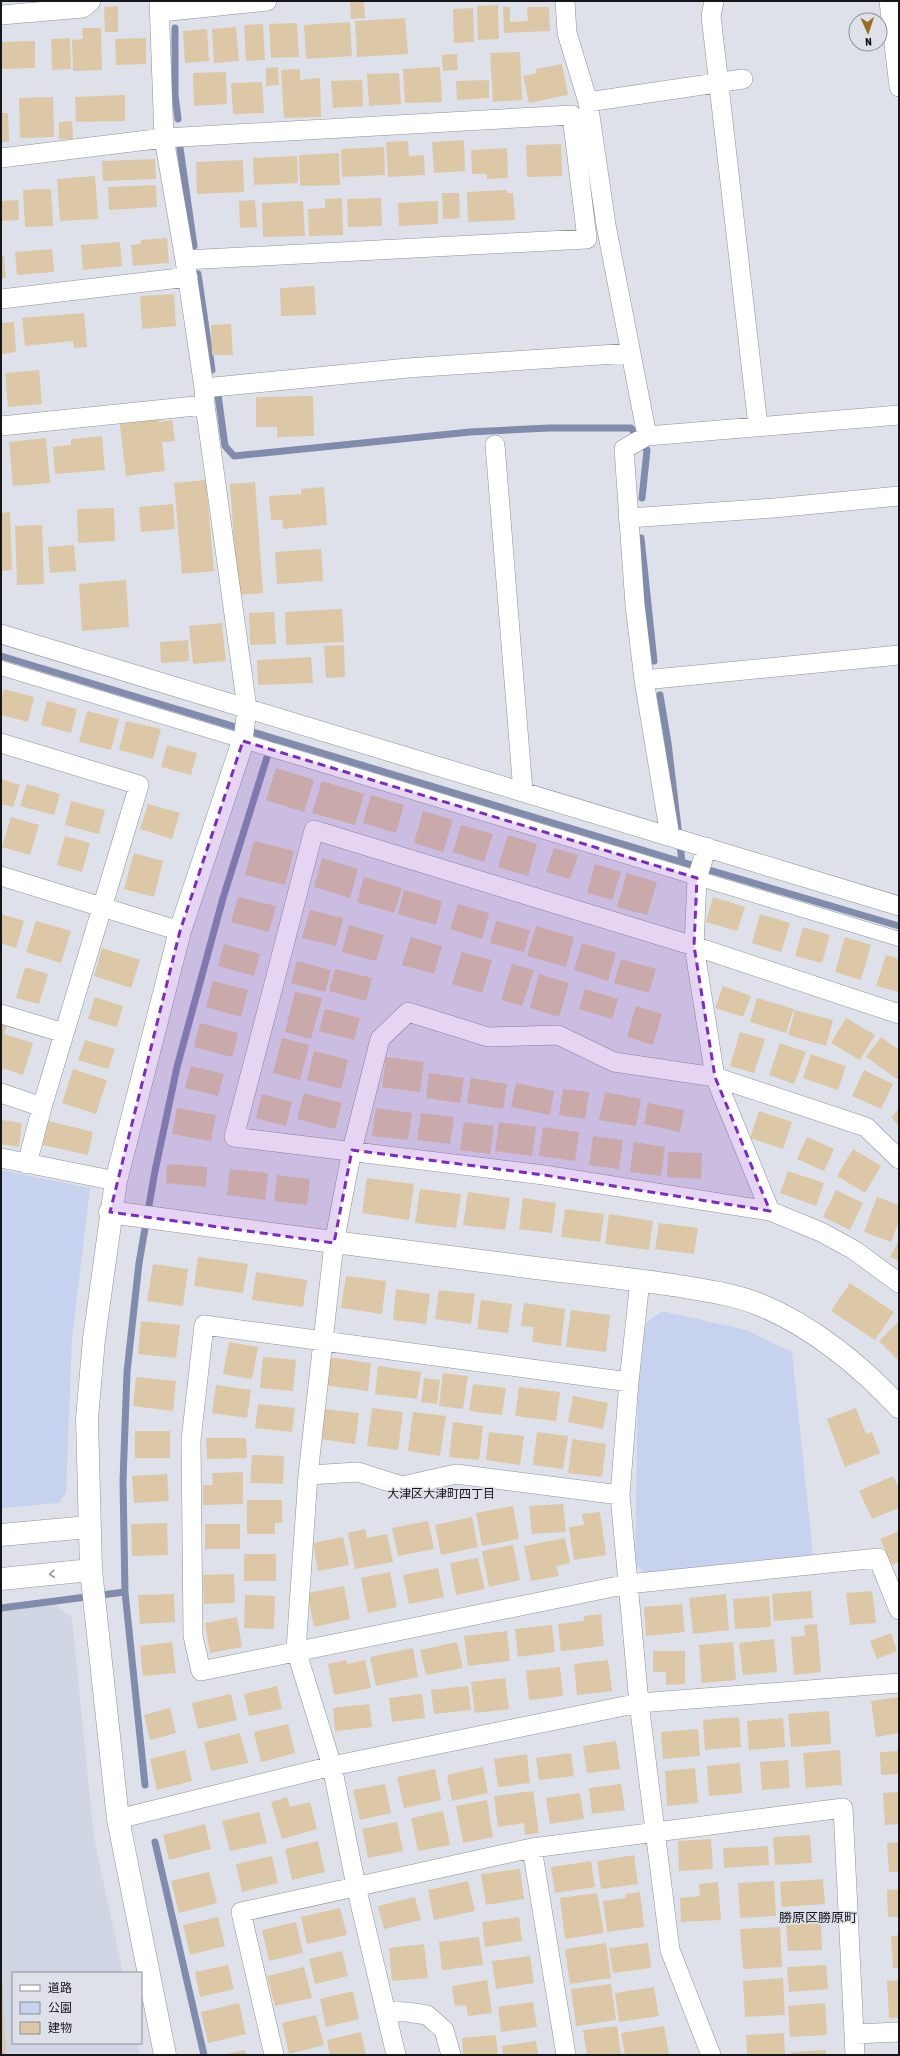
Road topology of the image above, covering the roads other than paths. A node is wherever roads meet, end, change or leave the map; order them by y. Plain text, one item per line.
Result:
1 (91, 1) edge
2 (267, 1) edge
3 (565, 1) edge
4 (714, 1) edge
5 (889, 1) edge
6 (160, 7) edge
7 (1, 15) edge
8 (743, 79) dead end
9 (720, 82) junction
10 (899, 86) edge
11 (588, 102) junction
12 (164, 138) junction
13 (1, 158) edge
14 (187, 269) junction
15 (1, 299) edge
16 (631, 353) junction
17 (204, 396) junction
18 (899, 415) edge
19 (1, 426) edge
20 (758, 426) junction
21 (647, 436) junction
22 (495, 445) dead end
23 (899, 496) edge
24 (628, 518) junction
25 (1, 634) edge
26 (899, 655) edge
27 (1, 668) edge
28 (644, 680) junction
29 (247, 708) junction
30 (243, 741) junction
31 (1, 743) edge
32 (523, 792) junction
33 (670, 836) junction
34 (707, 847) junction
35 (1, 876) edge
36 (697, 878) junction
37 (899, 906) edge
38 (102, 907) junction
39 (180, 931) junction
40 (899, 939) edge
41 (694, 946) junction
42 (1, 1014) edge
43 (899, 1014) edge
44 (64, 1033) junction
45 (715, 1077) junction
46 (1, 1093) edge
47 (42, 1107) junction
48 (352, 1150) junction
49 (1, 1158) edge
50 (899, 1159) edge
51 (28, 1164) junction
52 (116, 1181) junction
53 (770, 1211) junction
54 (110, 1212) junction
55 (334, 1243) junction
56 (640, 1280) junction
57 (899, 1283) edge
58 (323, 1342) junction
59 (629, 1382) junction
60 (899, 1407) edge
61 (308, 1475) junction
62 (620, 1495) junction
63 (88, 1527) junction
64 (1, 1535) edge
65 (90, 1570) junction
66 (1, 1579) edge
67 (628, 1584) junction
68 (899, 1610) edge
69 (296, 1650) junction
70 (899, 1683) edge
71 (639, 1703) junction
72 (332, 1766) junction
73 (118, 1819) junction
74 (654, 1832) junction
75 (532, 1848) junction
76 (356, 1886) junction
77 (386, 2011) junction
78 (899, 2032) edge
79 (854, 2034) junction
80 (165, 2055) edge
81 (274, 2055) edge
82 (396, 2055) edge
83 (451, 2055) edge
84 (566, 2055) edge
85 (711, 2055) edge
86 (855, 2055) edge

1 - 7 street
2 - 6 street
3 - 11 street
4 - 9 street
5 - 10 street
6 - 12 street
8 - 9 street
9 - 11 street
9 - 20 street
11 - 16 street
12 - 13 street
12 - 14 street
12 - 14 street
14 - 15 street
14 - 17 street
16 - 17 street
16 - 21 street
17 - 19 street
17 - 29 street
18 - 20 street
20 - 21 street
21 - 24 street
22 - 32 street
23 - 24 street
24 - 28 street
25 - 29 street
26 - 28 street
27 - 30 street
28 - 33 street
29 - 30 street
29 - 32 street
30 - 36 street
30 - 39 street
31 - 38 street
32 - 33 street
33 - 34 street
34 - 36 street
34 - 37 street
35 - 38 street
36 - 40 street
36 - 41 street
38 - 39 street
38 - 44 street
39 - 52 street
41 - 43 street
41 - 45 street
41 - 48 street
42 - 44 street
44 - 47 street
45 - 48 street
45 - 50 street
45 - 53 street
46 - 47 street
47 - 51 street
48 - 53 street
48 - 55 street
49 - 51 street
51 - 52 street
52 - 54 street
53 - 57 street
54 - 55 street
54 - 63 street
55 - 56 street
55 - 58 street
56 - 59 street
56 - 60 street
58 - 59 street
58 - 61 street
58 - 69 street
59 - 62 street
61 - 62 street
61 - 69 street
62 - 67 street
63 - 64 street
63 - 65 street
65 -> 66 street
65 - 73 street
67 - 68 street
67 - 69 street
67 - 71 street
69 - 72 street
70 - 71 street
71 - 72 street
71 - 74 street
72 - 73 street
72 - 76 street
73 - 80 street
74 - 75 street
74 - 79 street
74 - 85 street
75 - 76 street
75 - 84 street
76 - 77 street
76 - 81 street
77 - 82 street
77 - 83 street
78 - 79 street
79 - 86 street

